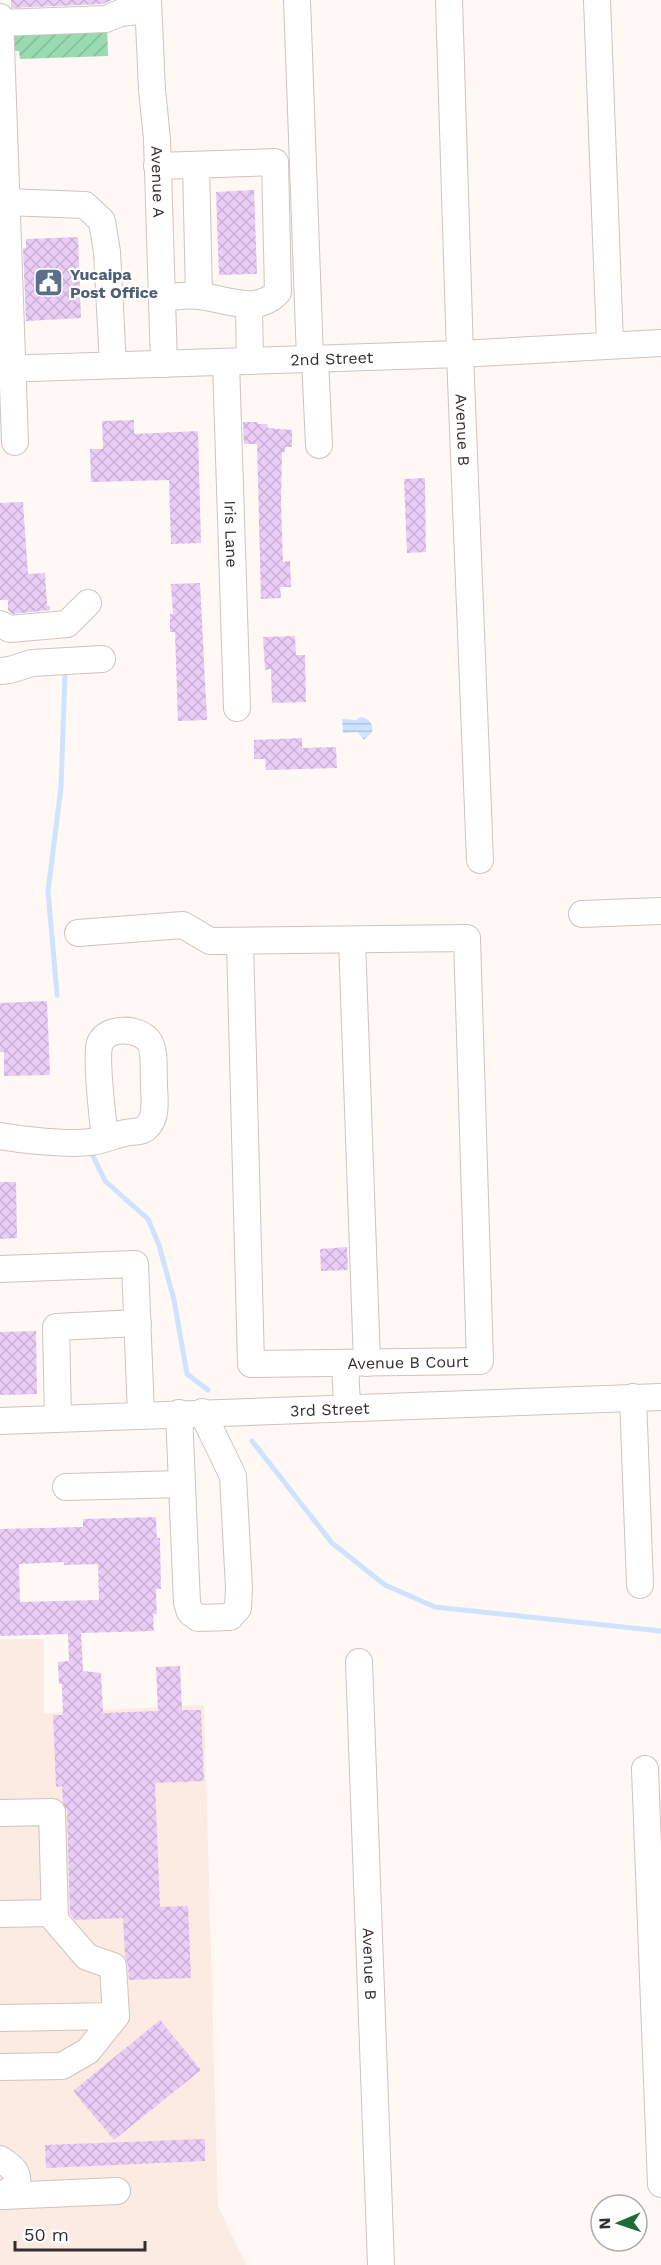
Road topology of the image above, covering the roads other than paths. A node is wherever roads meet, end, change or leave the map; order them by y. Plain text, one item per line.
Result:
1 (297, 0) edge
2 (449, 0) edge
3 (597, 0) edge
4 (148, 5) edge
5 (0, 17) edge
6 (0, 23) edge
7 (196, 165) junction
8 (158, 166) junction
9 (6, 202) junction
10 (199, 296) junction
11 (162, 298) junction
12 (249, 306) junction
13 (661, 343) edge
14 (610, 344) junction
15 (460, 354) junction
16 (313, 359) junction
17 (238, 361) junction
18 (164, 364) junction
19 (113, 365) junction
20 (6, 369) edge
21 (15, 442) dead end
22 (319, 445) dead end
23 (88, 603) dead end
24 (0, 624) edge
25 (102, 659) dead end
26 (0, 671) edge
27 (237, 708) dead end
28 (480, 860) dead end
29 (661, 911) edge
30 (582, 914) dead end
31 (78, 933) dead end
32 (352, 940) junction
33 (240, 943) junction
34 (0, 1136) edge
35 (105, 1138) dead end
36 (0, 1269) edge
37 (138, 1323) junction
38 (356, 1363) junction
39 (661, 1396) edge
40 (633, 1397) junction
41 (347, 1407) junction
42 (190, 1412) junction
43 (141, 1414) junction
44 (58, 1419) junction
45 (0, 1421) edge
46 (182, 1484) junction
47 (66, 1487) dead end
48 (640, 1585) dead end
49 (359, 1662) dead end
50 (645, 1769) dead end
51 (0, 1813) edge
52 (54, 1913) junction
53 (0, 1914) edge
54 (116, 2016) junction
55 (0, 2018) edge
56 (0, 2067) edge
57 (0, 2159) edge
58 (661, 2184) edge
59 (117, 2191) dead end
60 (1, 2196) edge
61 (381, 2265) edge

1 - 16 street
2 - 15 street, Avenue B
3 - 14 street
4 - 6 street
4 - 8 street, Avenue A
5 - 6 street
6 - 9 street
7 - 8 street
7 - 10 street
7 - 12 street
8 - 11 street, Avenue A
9 - 19 street
9 - 20 street
10 - 11 street
10 - 12 street
11 - 18 street, Avenue A
12 - 17 street, Iris Lane
13 - 14 street, 2nd Street
14 - 15 street, 2nd Street
15 - 16 street, 2nd Street
15 - 28 street, Avenue B
16 - 17 street, 2nd Street
16 - 22 street
17 - 18 street, 2nd Street
17 - 27 street, Iris Lane
18 - 19 street, 2nd Street
19 - 20 street, 2nd Street
20 - 21 street
23 - 24 street
25 - 26 street
29 - 30 street
31 - 33 street, Avenue B Court
32 - 33 street, Avenue B Court
32 - 38 street
32 - 38 street, Avenue B Court
33 - 38 street, Avenue B Court
34 - 35 street
36 - 37 street
37 - 43 street
37 - 44 street
38 - 41 street
39 - 40 street, 3rd Street
40 - 41 street, 3rd Street
40 - 48 street
41 - 42 street, 3rd Street
42 - 43 street, 3rd Street
42 - 46 street
42 - 46 street
43 - 44 street, 3rd Street
44 - 45 street, 3rd Street
46 - 47 street
49 - 61 street, Avenue B
50 - 58 street
51 - 52 street
52 - 53 street
52 - 54 street
54 - 55 street
54 - 56 street
57 - 60 street
59 - 60 street

